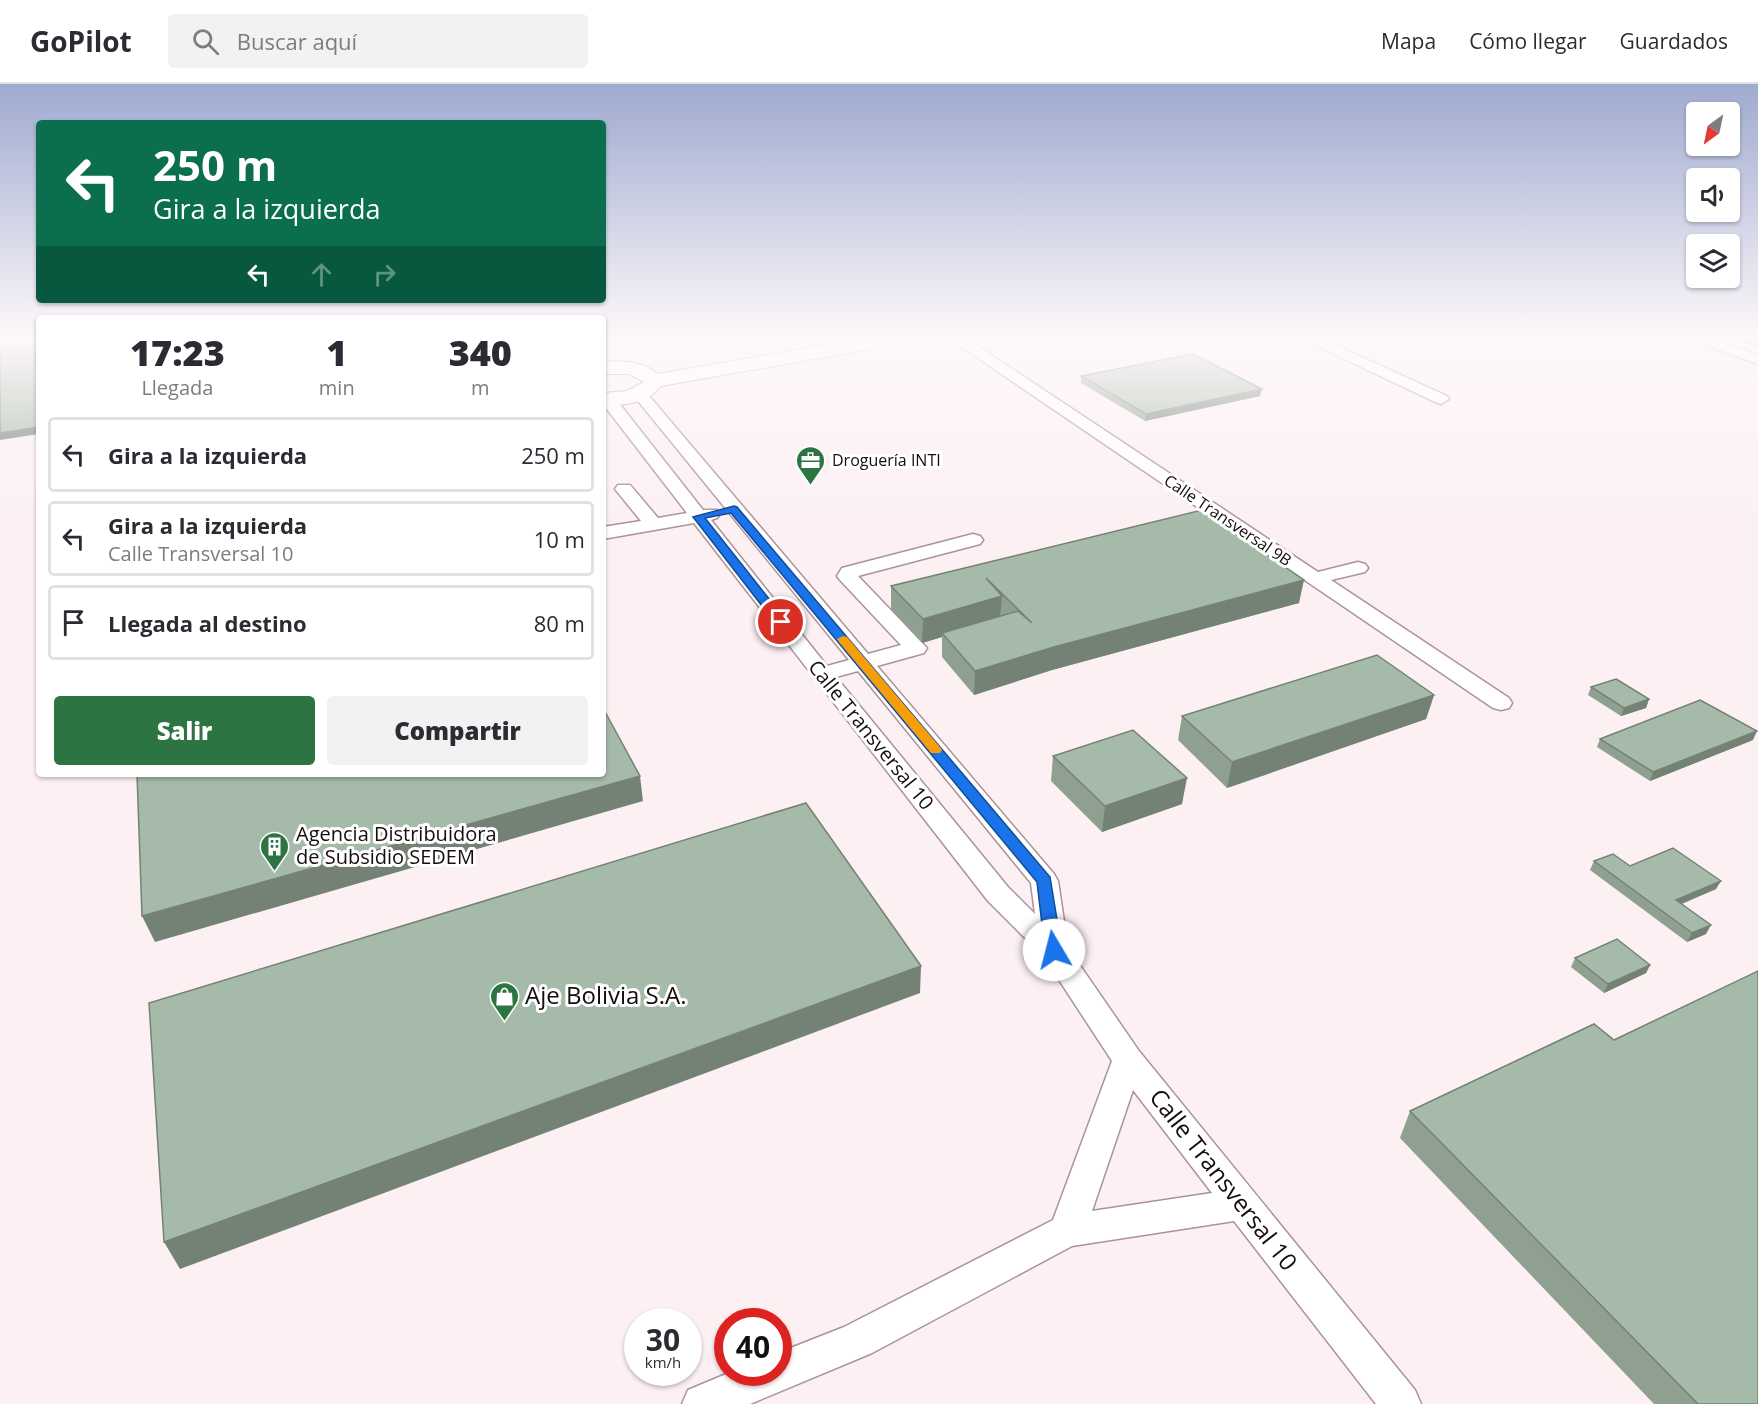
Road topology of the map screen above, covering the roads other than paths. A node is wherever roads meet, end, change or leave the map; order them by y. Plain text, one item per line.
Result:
1 (658, 399) edge
2 (1045, 399) edge
3 (606, 401) edge
4 (624, 489) dead end
5 (734, 509) junction
6 (699, 517) junction
7 (652, 522) junction
8 (606, 531) edge
9 (973, 540) dead end
10 (1358, 568) dead end
11 (1316, 578) junction
12 (862, 663) junction
13 (822, 674) junction
14 (1502, 703) dead end
15 (1054, 950) junction
16 (1128, 1060) junction
17 (1240, 1203) junction
18 (1067, 1231) junction
19 (702, 1404) edge
20 (1401, 1404) edge

1 - 5 street, Calle Transversal 10
2 - 11 street, Calle Transversal 9B
3 - 6 street, Calle Transversal 10
4 - 7 street
5 - 6 street
5 - 12 street, Calle Transversal 10
6 - 7 street
6 - 13 street, Calle Transversal 10
7 - 8 street
9 - 12 street
10 - 11 street
11 - 14 street, Calle Transversal 9B
12 - 13 street
12 - 15 street, Calle Transversal 10
13 - 15 street, Calle Transversal 10
15 - 16 street, Calle Transversal 10
16 - 17 street, Calle Transversal 10
16 - 18 street
17 - 18 street
17 - 20 street, Calle Transversal 10
18 - 19 street

